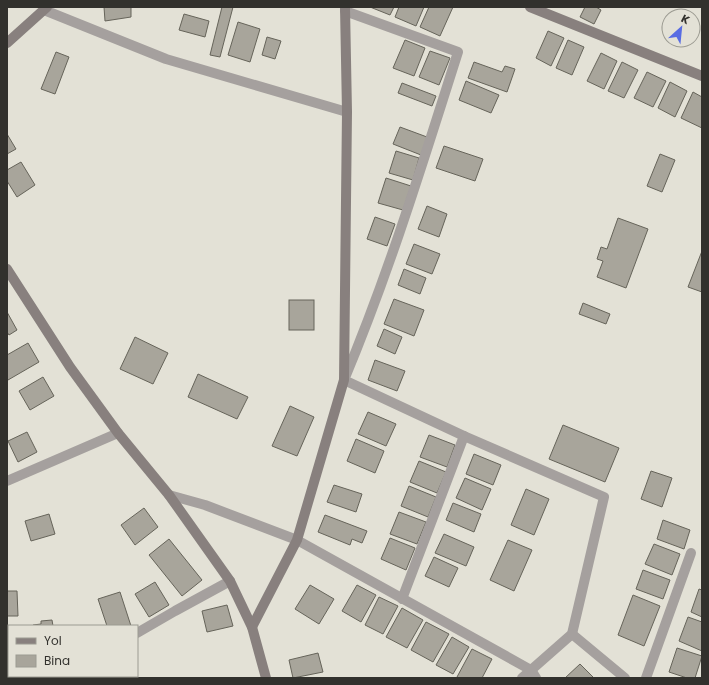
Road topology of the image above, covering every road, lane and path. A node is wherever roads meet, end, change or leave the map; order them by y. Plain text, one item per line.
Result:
1 (530, 7) edge
2 (46, 9) edge
3 (345, 9) edge
4 (7, 43) edge
5 (702, 76) edge
6 (347, 112) junction
7 (7, 269) edge
8 (344, 380) junction
9 (118, 433) junction
10 (464, 436) junction
11 (7, 481) edge
12 (169, 495) junction
13 (297, 540) junction
14 (691, 553) dead end
15 (230, 581) junction
16 (402, 599) junction
17 (252, 627) junction
18 (138, 632) edge
19 (572, 634) junction
20 (534, 674) edge
21 (266, 678) edge
22 (522, 678) edge
23 (625, 678) edge
24 (646, 678) edge

1 - 5 street
2 - 4 street
2 - 6 street
3 - 6 street
3 - 8 street
6 - 8 street
7 - 9 street
8 - 10 street
8 - 13 street
9 - 11 street
9 - 12 street
10 - 16 street
10 - 19 street
12 - 13 street
12 - 15 street
13 - 16 street
13 - 17 street
14 - 24 street
15 - 17 street
15 - 18 street
16 - 20 street
17 - 21 street
19 - 20 street
19 - 23 street
20 - 22 street

